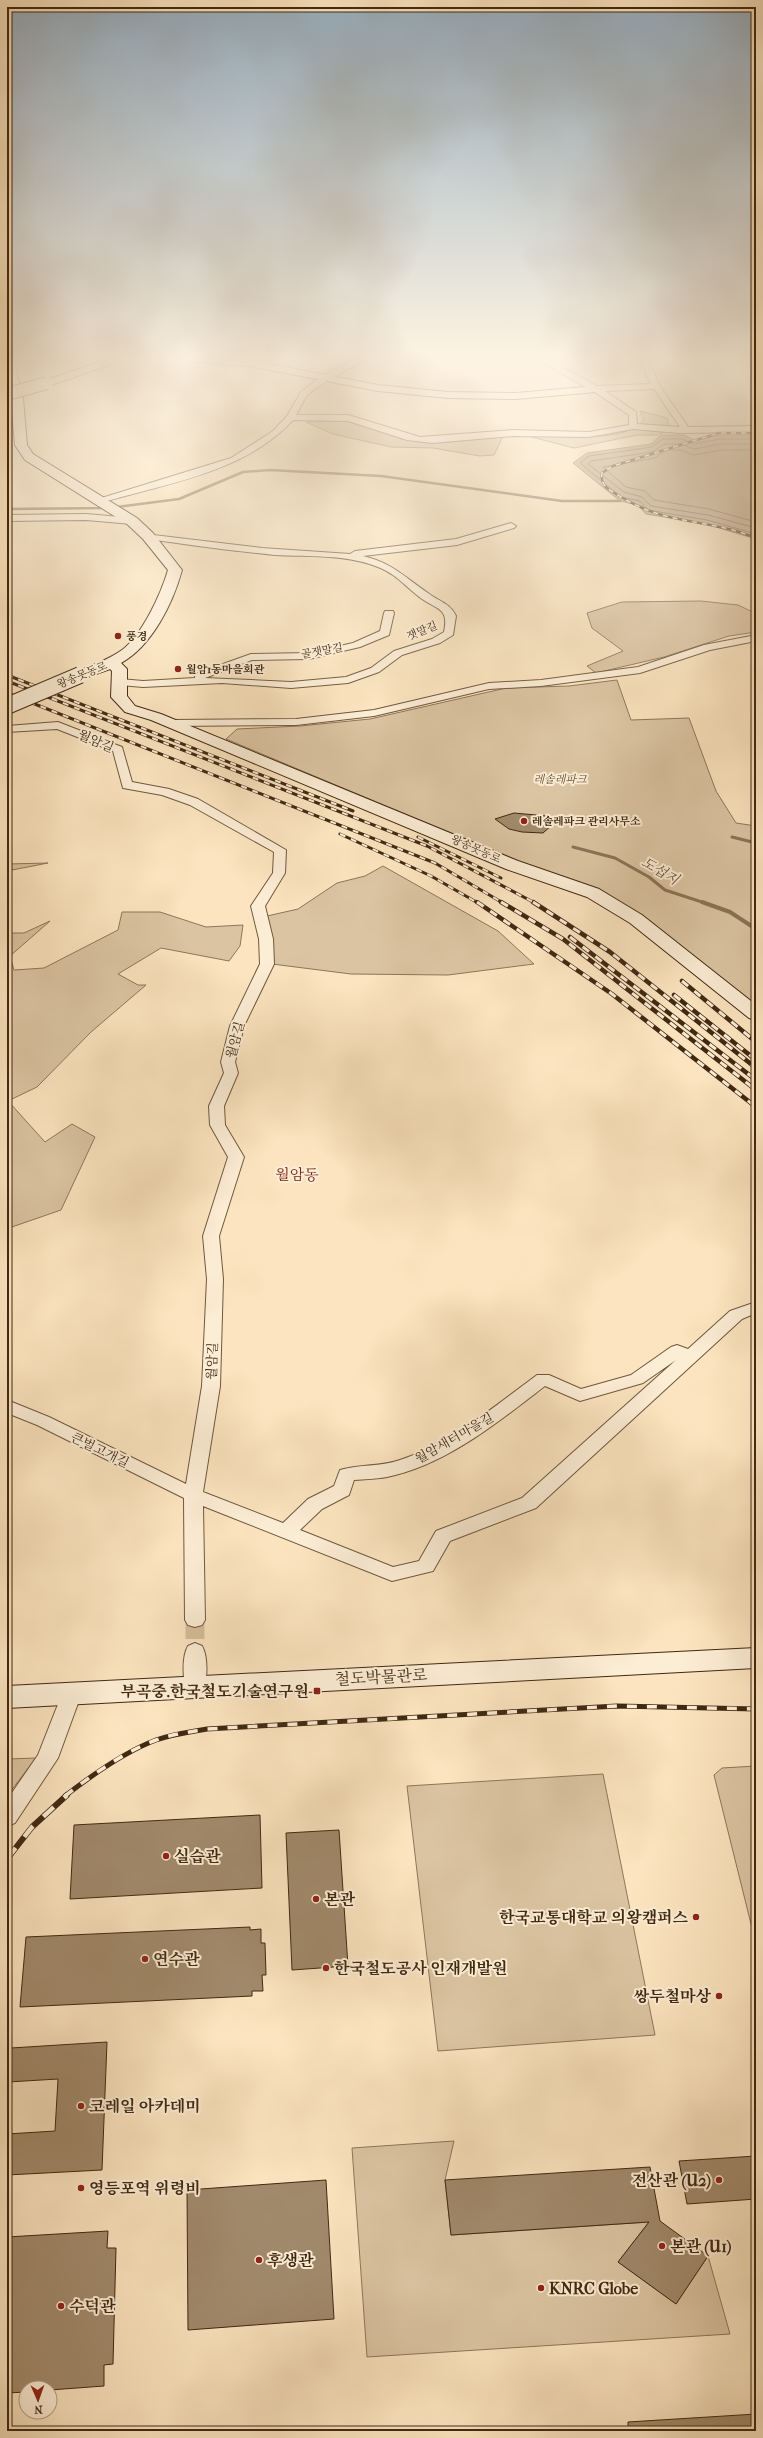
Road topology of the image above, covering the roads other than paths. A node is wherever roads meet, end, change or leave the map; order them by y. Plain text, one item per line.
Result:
1 (51, 472) edge
2 (198, 472) edge
3 (103, 502) junction
4 (127, 517) junction
5 (7, 518) edge
6 (511, 526) dead end
7 (148, 536) junction
8 (346, 556) junction
9 (389, 613) dead end
10 (756, 638) edge
11 (110, 662) junction
12 (120, 682) junction
13 (168, 683) junction
14 (7, 706) edge
15 (172, 723) junction
16 (7, 729) edge
17 (756, 1014) edge
18 (756, 1307) edge
19 (683, 1354) junction
20 (7, 1406) edge
21 (193, 1496) junction
22 (286, 1532) junction
23 (195, 1620) tunnel mouth
24 (196, 1651) tunnel mouth
25 (756, 1658) edge
26 (195, 1686) junction
27 (71, 1695) junction
28 (7, 1697) edge
29 (7, 1817) edge

1 - 3 street
2 - 3 street
3 - 4 street
4 - 5 street
4 - 7 street
6 - 8 street
7 - 8 street, 잿말길
7 - 11 street
8 - 13 street, 잿말길
9 - 13 street, 골잿말길
10 - 15 street, 왕송못동로
11 - 12 street, 왕송못동로
11 - 14 street, 왕송못동로, bridge
12 - 13 street, 잿말길
12 - 15 street, 왕송못동로
15 - 17 street, 왕송못동로
16 - 21 street, 월암길
18 - 19 street
19 - 22 street, 월암새터마을길
19 - 22 street
20 - 21 street, 큰벌고개길
21 - 22 street
21 - 23 street, 월암길
24 - 26 street
25 - 26 street, 철도박물관로
26 - 27 street, 철도박물관로
27 - 28 street, 철도박물관로
27 - 29 street

